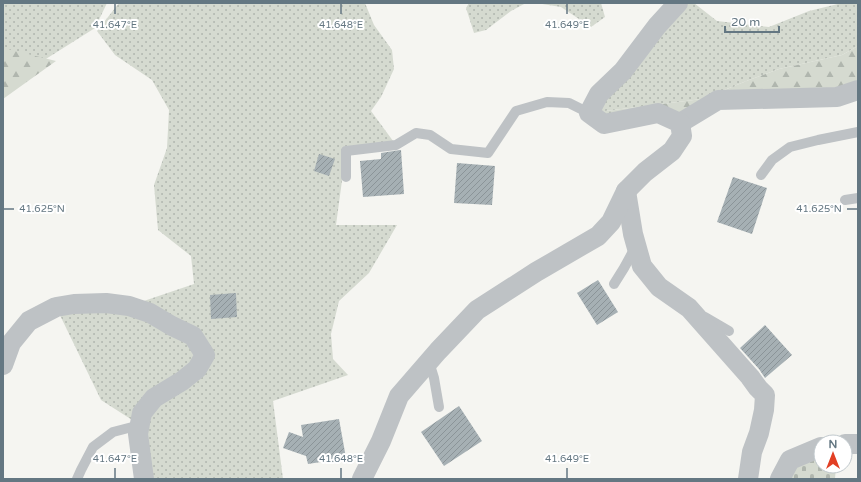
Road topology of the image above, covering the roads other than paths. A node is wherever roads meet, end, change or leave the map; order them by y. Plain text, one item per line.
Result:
1 (678, 3) edge
2 (858, 90) edge
3 (589, 113) junction
4 (680, 123) junction
5 (858, 132) edge
6 (761, 175) dead end
7 (346, 177) dead end
8 (626, 192) junction
9 (858, 198) edge
10 (845, 200) dead end
11 (636, 245) junction
12 (614, 284) dead end
13 (689, 308) junction
14 (729, 331) dead end
15 (429, 362) junction
16 (3, 365) edge
17 (439, 407) dead end
18 (140, 425) junction
19 (813, 450) edge
20 (77, 479) edge
21 (144, 479) edge
22 (362, 479) edge
23 (748, 479) edge
24 (780, 479) edge

1 - 3 street
2 - 4 street
3 - 4 street
3 - 7 lane
4 - 8 street
5 - 6 lane
8 - 11 street
8 - 15 street
9 - 10 lane
11 - 12 lane
11 - 13 street
13 - 14 lane
13 - 23 street
15 - 17 lane
15 - 22 street
16 - 18 street
18 - 20 lane
18 - 21 street
19 - 24 street

